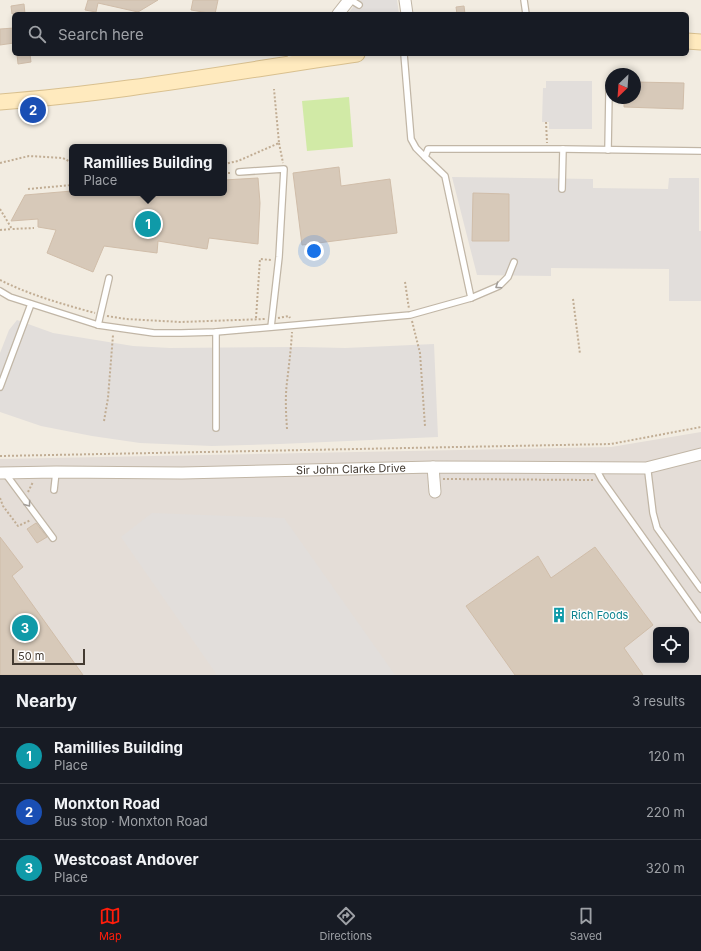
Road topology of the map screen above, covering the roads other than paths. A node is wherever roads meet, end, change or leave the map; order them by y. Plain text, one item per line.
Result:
1 (405, 0) edge
2 (524, 0) edge
3 (353, 2) edge
4 (340, 12) edge
5 (407, 12) edge
6 (526, 12) edge
7 (689, 41) edge
8 (701, 42) edge
9 (293, 56) edge
10 (333, 56) edge
11 (404, 56) edge
12 (269, 67) junction
13 (0, 102) edge
14 (609, 104) edge
15 (563, 149) junction
16 (608, 150) junction
17 (701, 151) edge
18 (425, 157) junction
19 (239, 172) dead end
20 (562, 189) dead end
21 (514, 262) dead end
22 (109, 278) dead end
23 (0, 291) edge
24 (471, 298) junction
25 (31, 304) junction
26 (98, 325) junction
27 (271, 327) junction
28 (216, 332) junction
29 (0, 387) edge
30 (216, 428) dead end
31 (701, 454) edge
32 (433, 467) junction
33 (595, 467) junction
34 (647, 470) junction
35 (56, 472) junction
36 (2, 473) edge
37 (54, 490) dead end
38 (435, 492) dead end
39 (53, 538) dead end
40 (701, 589) edge
41 (701, 619) edge

1 - 5 street
2 - 6 lane
3 - 4 street
7 - 8 street
9 - 12 lane
10 - 12 street
11 - 18 lane
12 - 13 street
14 - 16 lane
15 - 16 lane
15 - 18 lane
15 - 20 lane
16 - 17 lane
18 - 24 lane
19 - 27 lane
21 -> 24 lane
22 - 26 lane
23 - 25 lane
24 - 27 lane
25 - 26 lane
25 - 29 lane
26 - 28 lane
27 - 28 lane
28 - 30 lane
31 - 34 street, Sir John Clarke Drive
32 - 33 street, Sir John Clarke Drive
32 - 35 street, Sir John Clarke Drive
32 - 38 street
33 - 34 street, Sir John Clarke Drive
33 - 41 lane
34 - 40 lane
35 - 36 street, Sir John Clarke Drive
35 - 37 lane
36 -> 39 lane

